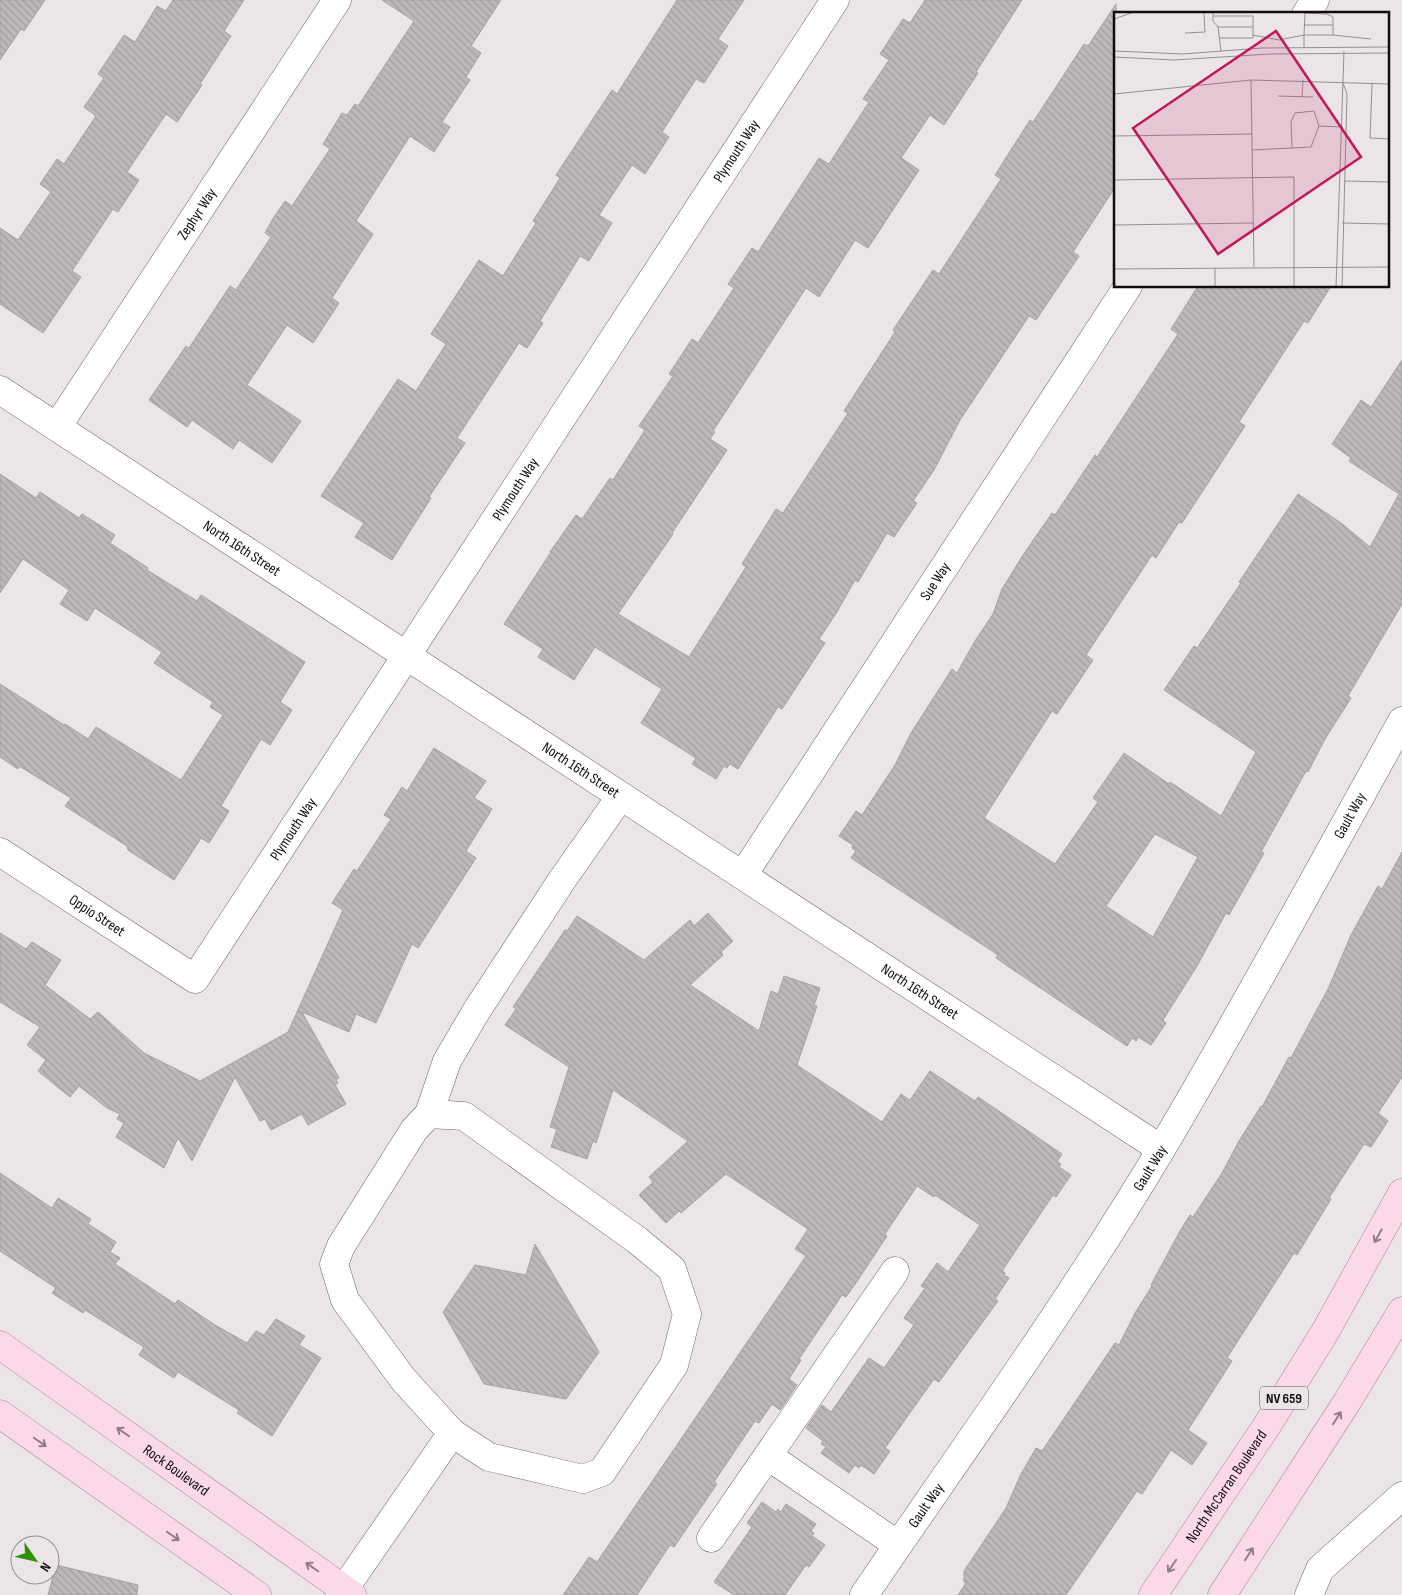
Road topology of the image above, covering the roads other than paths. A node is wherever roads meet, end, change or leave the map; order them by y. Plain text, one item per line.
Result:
1 (337, 0) edge
2 (835, 0) edge
3 (1315, 0) edge
4 (1307, 12) edge
5 (1127, 288) edge
6 (0, 390) edge
7 (57, 427) junction
8 (407, 656) junction
9 (1402, 720) edge
10 (621, 796) junction
11 (0, 852) edge
12 (743, 875) junction
13 (195, 979) joint
14 (429, 1114) junction
15 (1161, 1149) junction
16 (1402, 1193) edge
17 (895, 1271) dead end
18 (1402, 1311) edge
19 (0, 1345) edge
20 (0, 1414) edge
21 (452, 1433) junction
22 (768, 1456) junction
23 (1402, 1496) edge
24 (711, 1538) dead end
25 (898, 1545) junction
26 (345, 1593) edge
27 (257, 1595) edge
28 (864, 1595) edge
29 (1153, 1595) edge
30 (1222, 1595) edge
31 (1309, 1595) edge

1 - 7 street, Zephyr Way
2 - 8 street, Plymouth Way
3 - 4 street
5 - 12 street, Sue Way
6 - 7 street, North 16th Street
7 - 8 street, North 16th Street
8 - 10 street, North 16th Street
8 - 13 street, Plymouth Way
9 - 15 street, Gault Way
10 - 12 street, North 16th Street
10 - 14 street
11 - 13 street, Oppio Street
12 - 15 street, North 16th Street
14 - 21 street
14 - 21 street
15 - 25 street, Gault Way
16 -> 29 main road, North McCarran Boulevard / NV 659
17 - 22 street
30 -> 18 main road
26 -> 19 main road, Rock Boulevard
20 -> 27 main road
21 - 26 street
22 - 24 street
22 - 25 street
23 - 31 street
25 - 28 street, Gault Way

